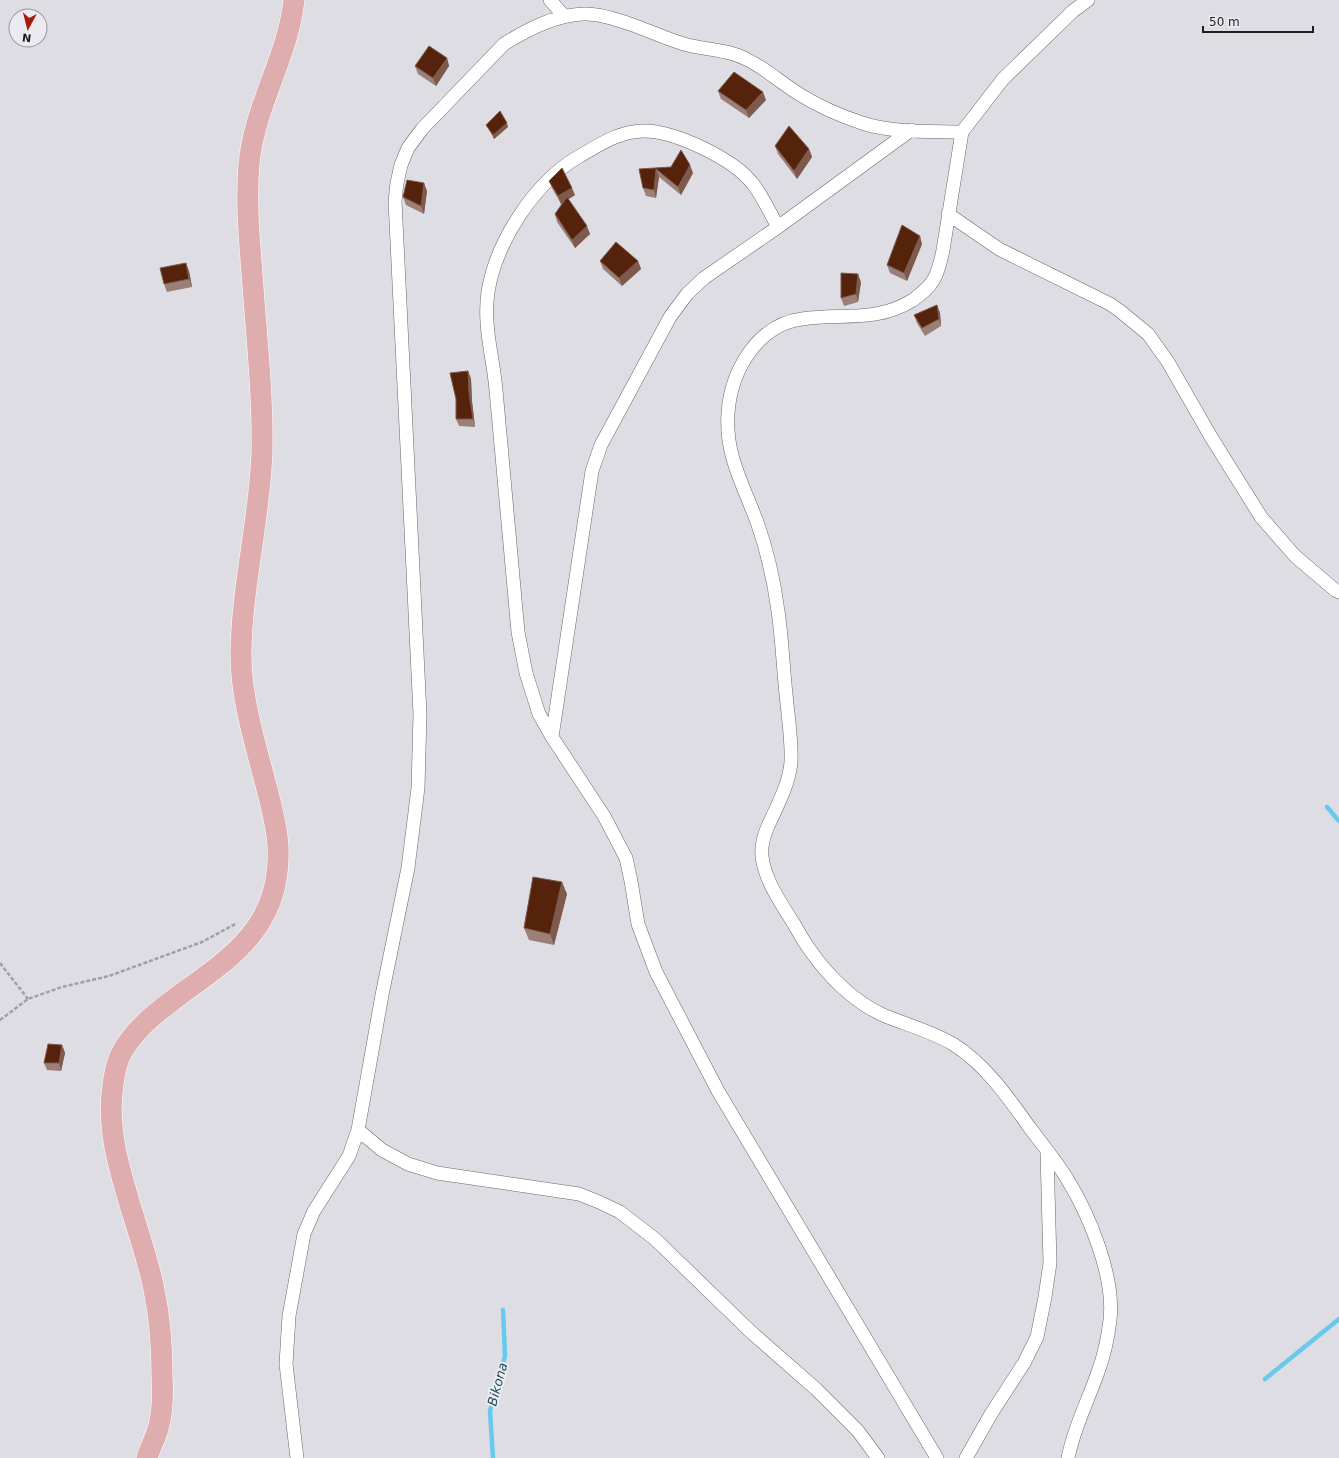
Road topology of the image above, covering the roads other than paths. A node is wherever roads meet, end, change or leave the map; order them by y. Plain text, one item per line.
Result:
1 (294, 0) edge
2 (550, 0) edge
3 (1088, 0) edge
4 (564, 16) junction
5 (911, 130) junction
6 (962, 132) junction
7 (948, 214) junction
8 (778, 227) junction
9 (1339, 592) edge
10 (552, 737) junction
11 (358, 1130) junction
12 (1047, 1152) junction
13 (147, 1458) edge
14 (297, 1458) edge
15 (878, 1458) edge
16 (937, 1458) edge
17 (966, 1458) edge
18 (1068, 1458) edge

1 - 13 main road
2 - 4 street
3 - 6 street
4 - 5 street
4 - 11 street
5 - 6 street
5 - 8 street
6 - 7 street
7 - 9 street
7 - 12 street
8 - 10 street
8 - 10 street
10 - 16 street
11 - 14 street
11 - 15 street
12 - 17 street
12 - 18 street

